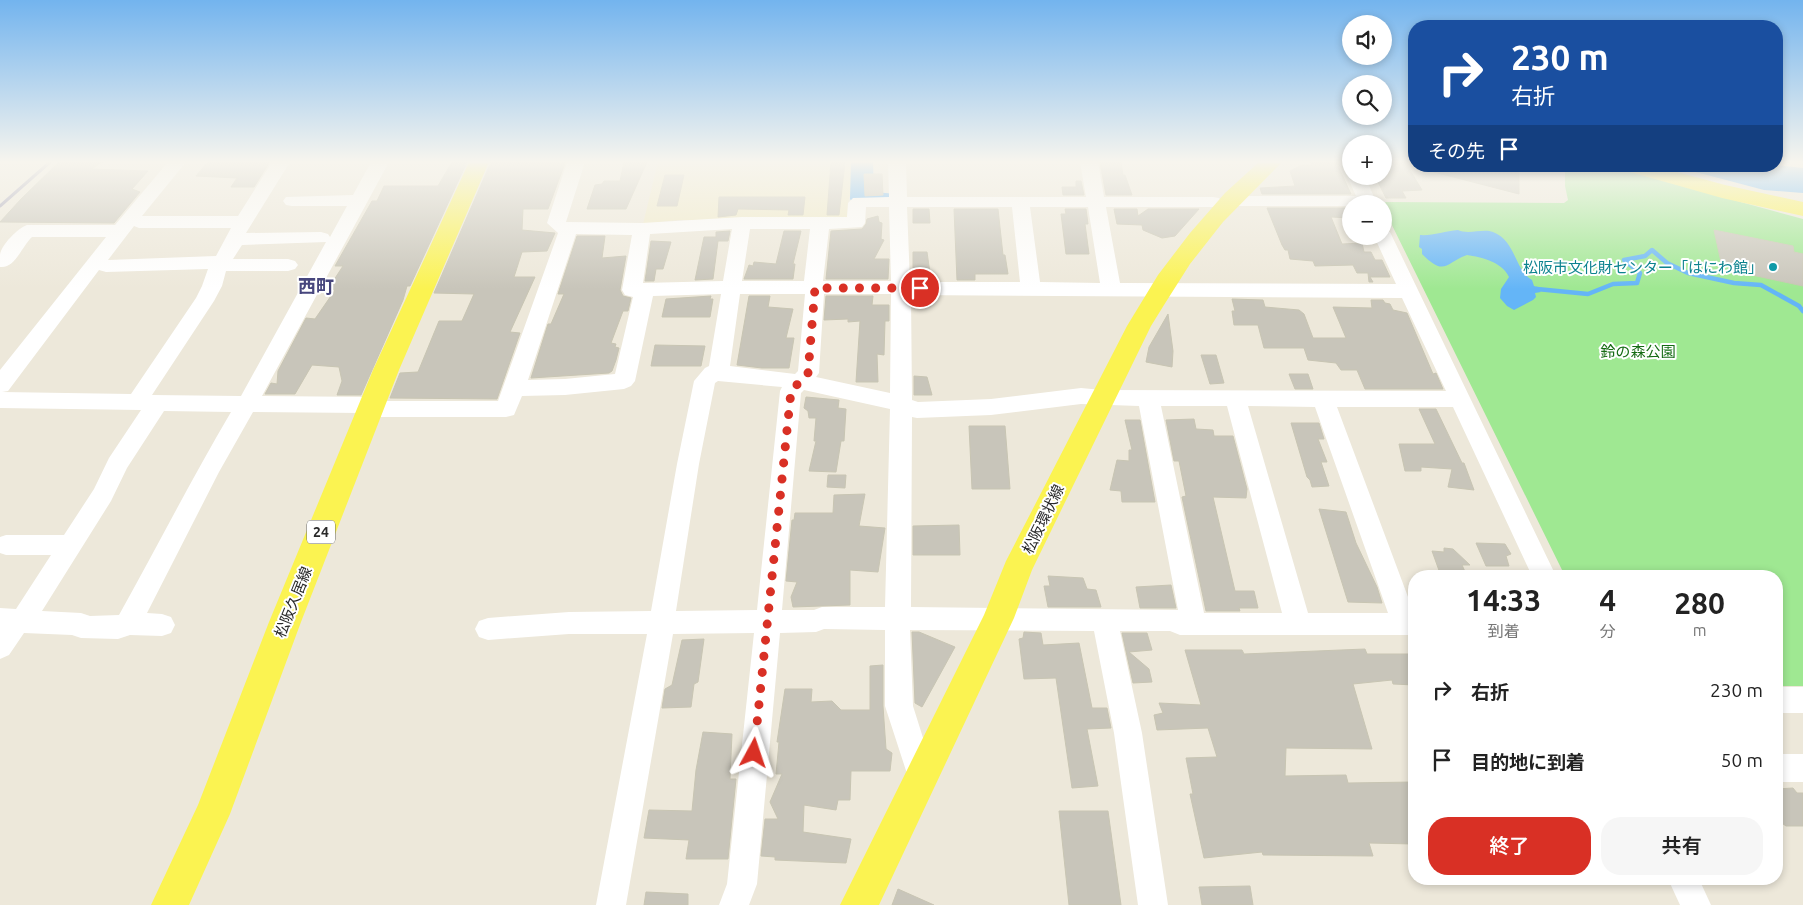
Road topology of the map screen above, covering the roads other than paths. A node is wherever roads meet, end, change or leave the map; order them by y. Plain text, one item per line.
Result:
1 (142, 204) edge
2 (255, 204) edge
3 (358, 204) edge
4 (460, 204) edge
5 (562, 204) edge
6 (856, 204) edge
7 (898, 204) edge
8 (1020, 204) edge
9 (1098, 204) edge
10 (1220, 204) edge
11 (1780, 204) edge
12 (1803, 209) edge
13 (139, 222) dead end
14 (820, 223) junction
15 (742, 224) junction
16 (569, 228) junction
17 (642, 229) junction
18 (239, 230) junction
19 (120, 231) junction
20 (321, 238) dead end
21 (1388, 245) edge
22 (3, 262) dead end
23 (220, 262) junction
24 (288, 265) dead end
25 (106, 266) dead end
26 (732, 287) junction
27 (814, 288) junction
28 (901, 288) junction
29 (1031, 289) junction
30 (1112, 289) junction
31 (647, 290) junction
32 (1159, 290) junction
33 (1410, 292) junction
34 (720, 372) junction
35 (801, 382) junction
36 (0, 385) edge
37 (516, 388) junction
38 (1102, 398) junction
39 (1148, 398) junction
40 (1234, 398) junction
41 (1323, 398) junction
42 (1460, 399) junction
43 (0, 400) edge
44 (148, 402) junction
45 (247, 404) junction
46 (901, 405) junction
47 (372, 407) junction
48 (6, 545) dead end
49 (70, 545) junction
50 (1541, 570) edge
51 (899, 618) junction
52 (998, 618) junction
53 (13, 620) edge
54 (1105, 620) junction
55 (662, 621) junction
56 (767, 621) junction
57 (1408, 621) edge
58 (128, 622) junction
59 (1193, 623) junction
60 (1298, 624) junction
61 (1408, 624) edge
62 (162, 625) dead end
63 (488, 628) dead end
64 (0, 647) edge
65 (1783, 700) edge
66 (1803, 700) edge
67 (1783, 768) edge
68 (1803, 768) edge
69 (921, 776) junction
70 (1687, 885) edge
71 (170, 905) edge
72 (611, 905) edge
73 (734, 905) edge
74 (859, 905) edge
75 (1153, 905) edge
76 (1696, 905) edge

1 - 19 street
2 - 18 street
3 - 45 street
4 - 47 main road, 松阪久居線 / 24
5 - 16 street
6 - 14 street
7 - 28 street
8 - 29 street
9 - 30 street
10 - 32 main road, 松阪環状線
11 - 12 main road
13 - 18 street
14 - 15 street
14 - 27 street
15 - 17 street
15 - 26 street
16 - 17 street
16 - 37 street
17 - 31 street
18 - 20 street
18 - 23 street
19 - 22 street
19 - 36 street
21 - 33 street
23 - 24 street
23 - 25 street
23 - 44 street
26 - 27 street
26 - 31 street
26 - 34 street
27 - 28 street
27 - 35 street
28 - 29 street
28 - 46 street
29 - 30 street
30 - 32 street
31 - 37 street
32 - 33 street
32 - 38 main road, 松阪環状線
33 - 42 street
34 - 35 street
34 - 55 street
35 - 46 street
35 - 56 street
37 - 47 street
38 - 39 street
38 - 46 street
38 - 52 main road, 松阪環状線
39 - 40 street
39 - 59 street
40 - 41 street
40 - 60 street
41 - 42 street
41 - 57 street
42 - 50 street
43 - 44 street
44 - 45 street
44 - 49 street
45 - 47 street
45 - 58 street
46 - 51 street
47 - 71 main road, 松阪久居線 / 24
48 - 49 street
49 - 53 street
51 - 52 street
51 - 56 street
51 - 69 street
52 - 54 street
52 - 69 main road, 松阪環状線
53 - 58 street
53 - 64 street
54 - 59 street
54 - 75 street
55 - 56 street
55 - 63 street
55 - 72 street
56 - 73 street
58 - 62 street
59 - 60 street
60 - 61 street
65 - 66 street
67 - 68 street
69 - 74 main road, 松阪環状線
70 - 76 street

